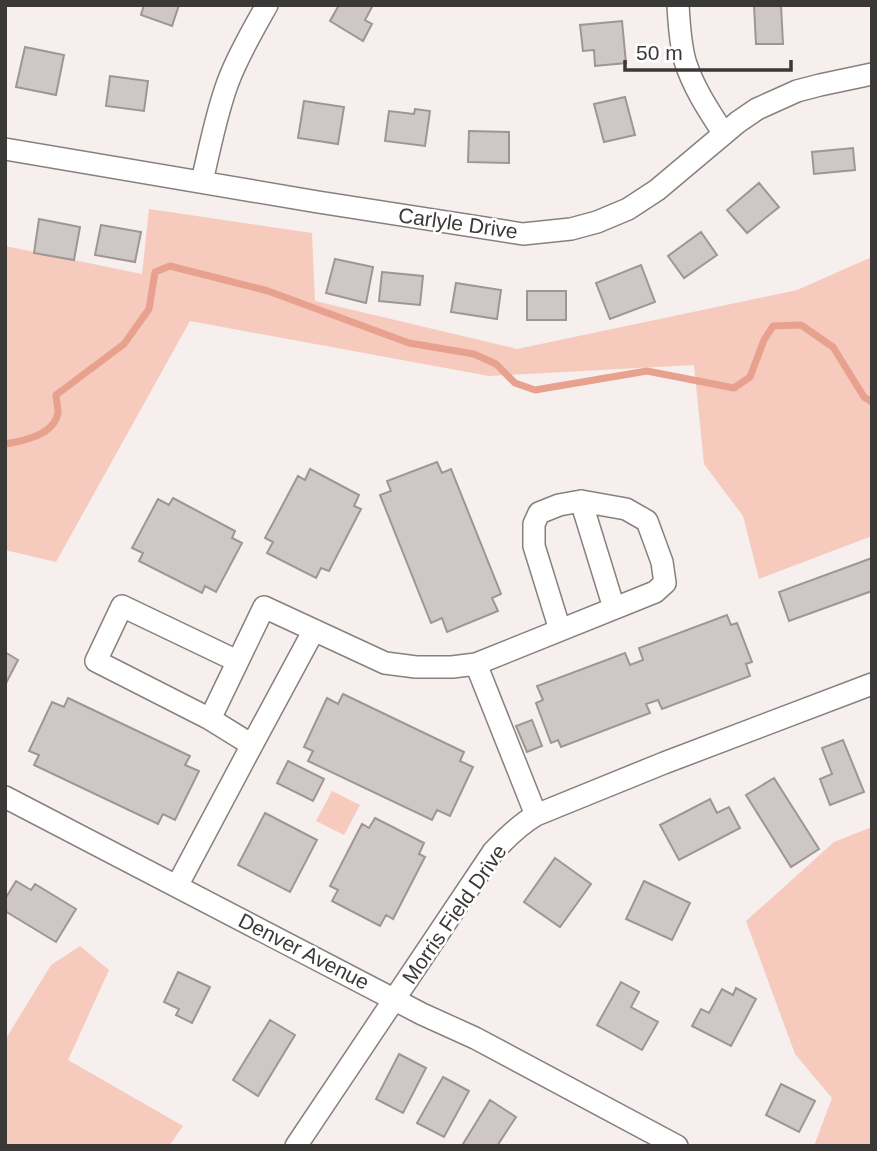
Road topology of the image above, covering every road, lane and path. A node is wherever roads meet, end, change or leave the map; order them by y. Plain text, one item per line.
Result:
1 (267, 5) edge
2 (678, 5) edge
3 (872, 74) edge
4 (724, 134) junction
5 (5, 149) edge
6 (202, 181) junction
7 (581, 501) junction
8 (614, 608) junction
9 (314, 630) junction
10 (560, 630) junction
11 (237, 661) junction
12 (476, 664) junction
13 (872, 684) edge
14 (210, 719) junction
15 (252, 745) junction
16 (5, 797) edge
17 (536, 816) junction
18 (177, 886) junction
19 (395, 999) junction
20 (296, 1146) edge
21 (677, 1146) edge

1 - 6 street
2 - 4 street
3 - 4 street, Carlyle Drive
4 - 6 street, Carlyle Drive
5 - 6 street, Carlyle Drive
7 - 8 street
7 - 8 street
7 - 10 street
8 - 10 street
9 - 11 street
9 - 12 street
9 - 15 street
10 - 12 street
11 - 14 street
11 - 14 street
12 - 17 street
13 - 17 street, Morris Field Drive
14 - 15 street
15 - 18 street
16 - 18 street, Denver Avenue
17 - 19 street, Morris Field Drive
18 - 19 street, Denver Avenue
19 - 20 street, Morris Field Drive
19 - 21 street, Denver Avenue

